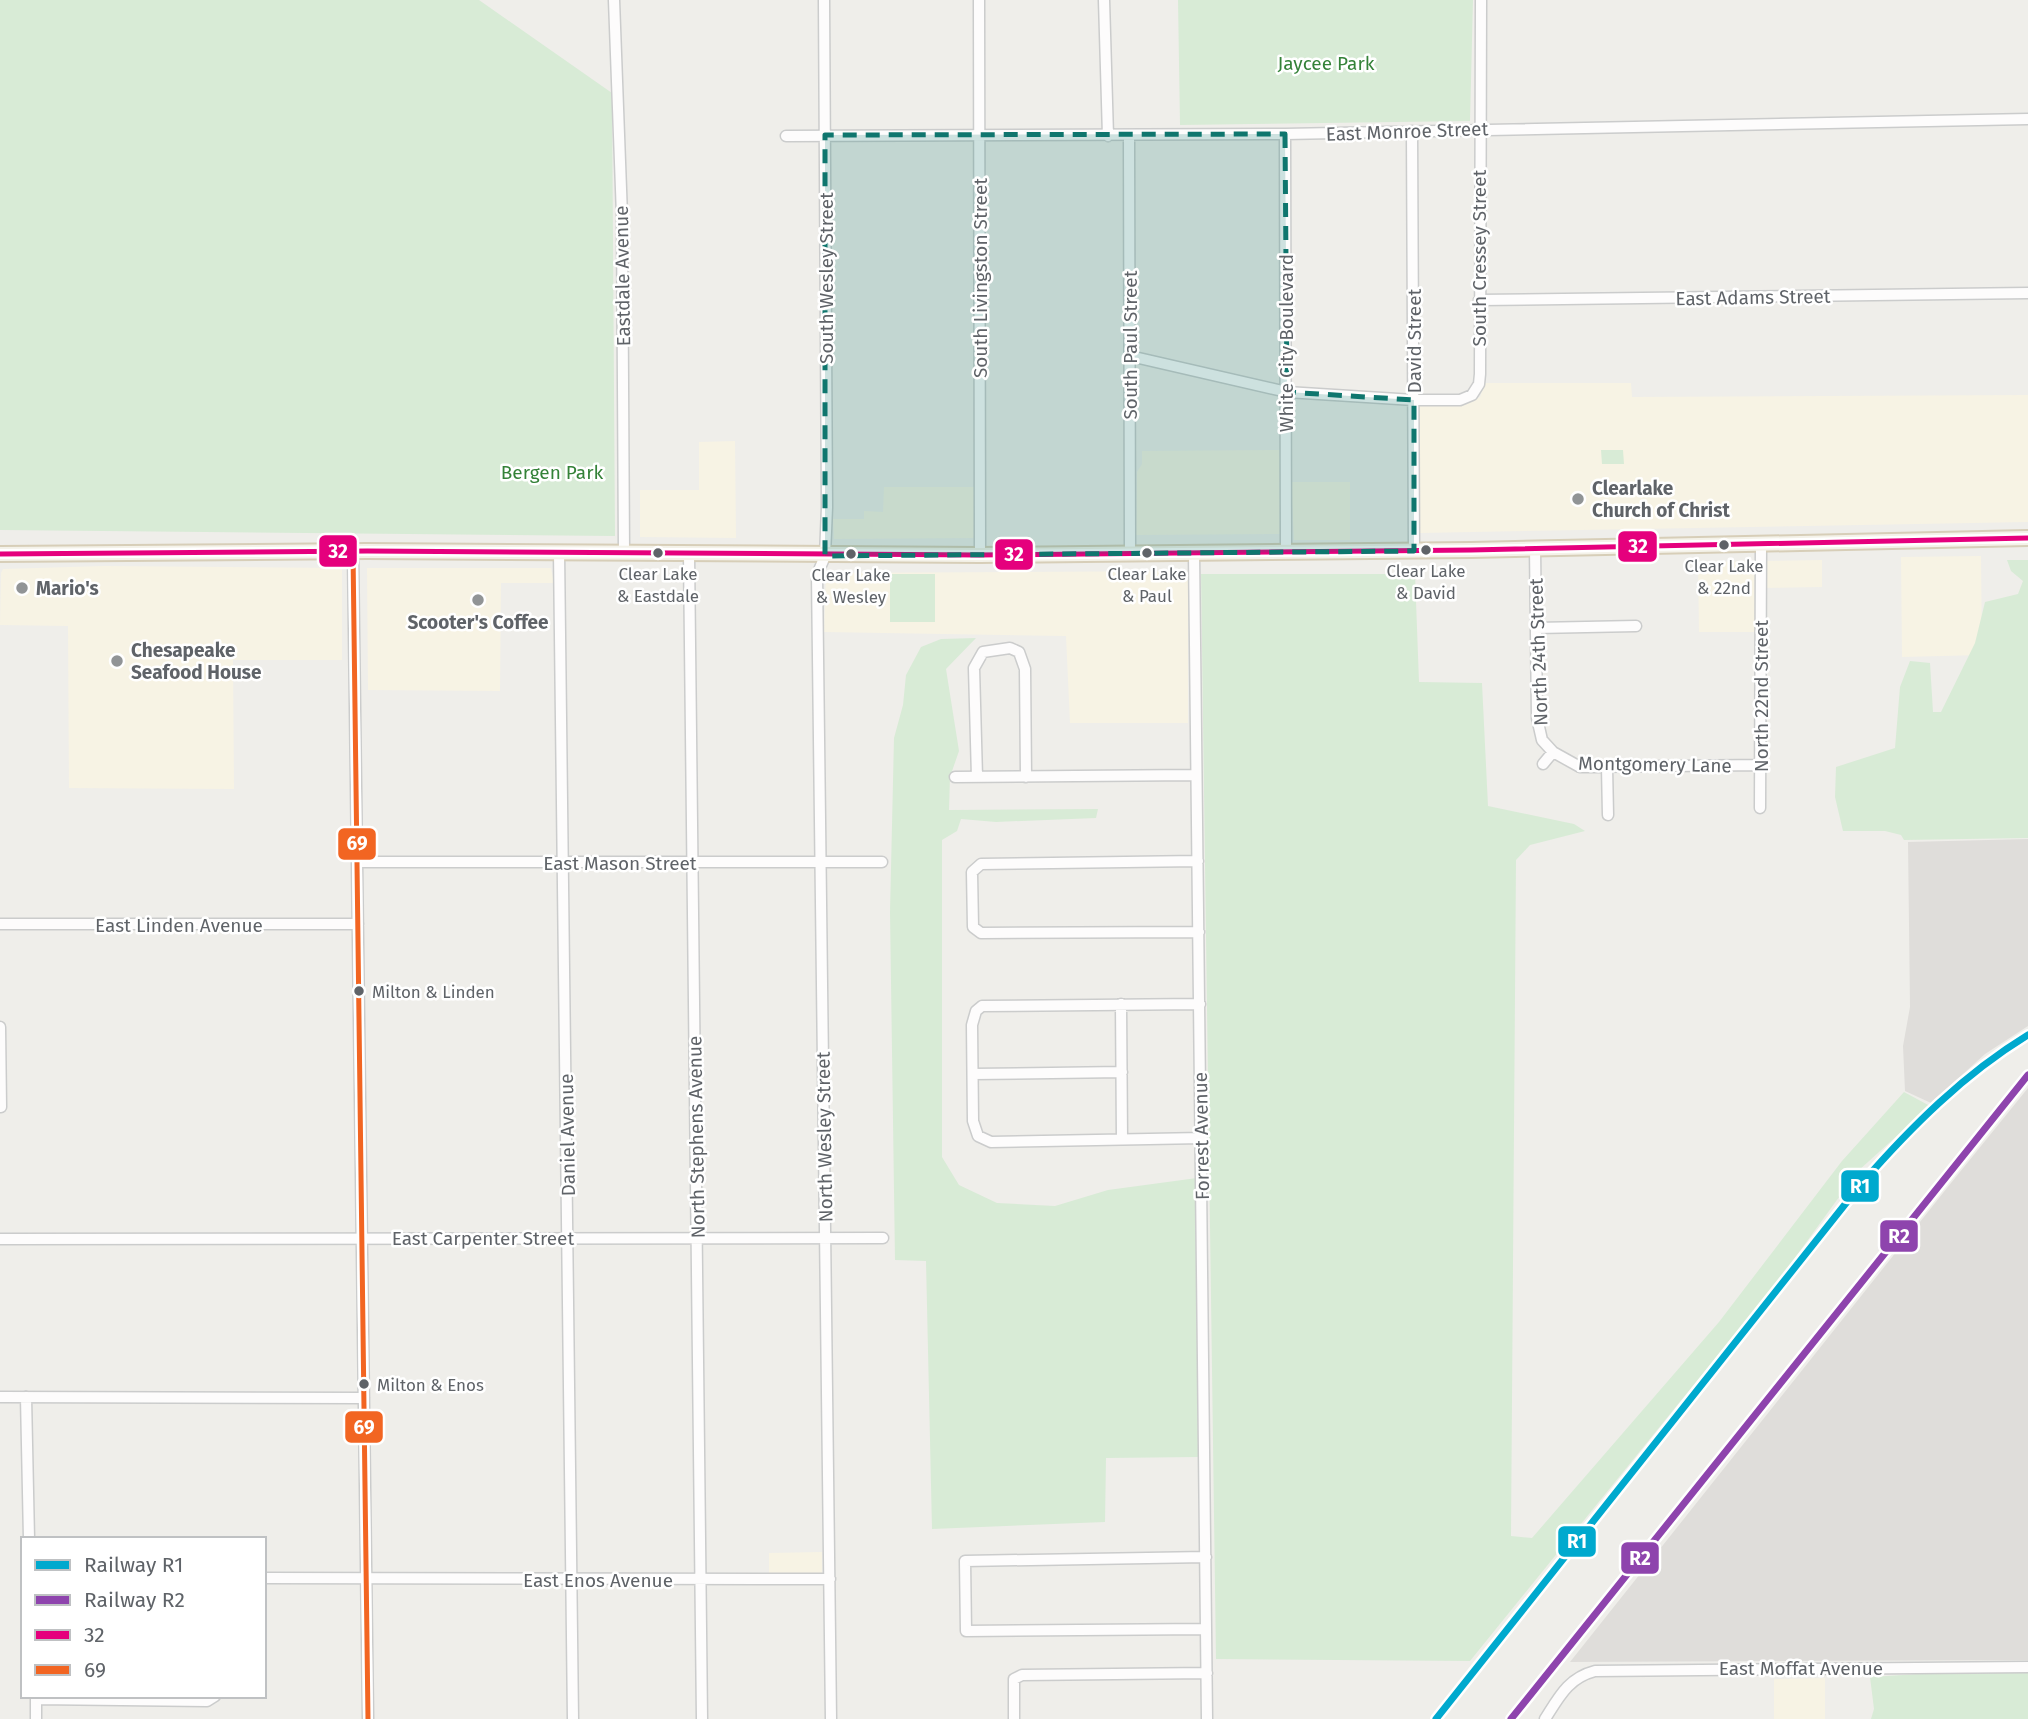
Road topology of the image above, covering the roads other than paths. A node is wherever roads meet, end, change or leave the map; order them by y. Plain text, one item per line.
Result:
1 (614, 0) edge
2 (824, 0) edge
3 (979, 0) edge
4 (1104, 0) edge
5 (1481, 0) edge
6 (2028, 119) edge
7 (1479, 130) junction
8 (1412, 131) junction
9 (1285, 134) junction
10 (825, 135) junction
11 (786, 136) dead end
12 (980, 136) junction
13 (1108, 136) junction
14 (1129, 136) junction
15 (2028, 293) edge
16 (1479, 300) junction
17 (1130, 356) junction
18 (1287, 392) junction
19 (1414, 400) junction
20 (2028, 538) edge
21 (1762, 543) junction
22 (1535, 548) junction
23 (1414, 551) junction
24 (353, 552) junction
25 (559, 552) junction
26 (1286, 552) junction
27 (624, 553) junction
28 (1194, 553) junction
29 (0, 554) edge
30 (1130, 554) junction
31 (689, 555) junction
32 (980, 555) junction
33 (825, 556) junction
34 (1636, 626) dead end
35 (1536, 628) junction
36 (1552, 752) junction
37 (1543, 764) dead end
38 (1761, 765) junction
39 (1607, 767) junction
40 (1195, 775) junction
41 (976, 777) junction
42 (1026, 777) junction
43 (956, 778) dead end
44 (1760, 808) dead end
45 (1608, 815) dead end
46 (358, 862) junction
47 (881, 862) dead end
48 (1198, 862) junction
49 (564, 863) junction
50 (692, 863) junction
51 (820, 863) junction
52 (0, 923) edge
53 (358, 925) junction
54 (1199, 932) junction
55 (1121, 1004) junction
56 (1200, 1004) junction
57 (0, 1027) edge
58 (1122, 1072) junction
59 (973, 1074) junction
60 (1, 1107) edge
61 (1202, 1138) junction
62 (1122, 1139) junction
63 (0, 1238) edge
64 (363, 1238) junction
65 (568, 1238) junction
66 (697, 1238) junction
67 (826, 1238) junction
68 (883, 1238) dead end
69 (0, 1397) edge
70 (26, 1397) junction
71 (364, 1398) junction
72 (29, 1537) edge
73 (1206, 1557) junction
74 (266, 1578) edge
75 (366, 1579) junction
76 (702, 1579) junction
77 (831, 1579) junction
78 (572, 1580) junction
79 (1206, 1629) junction
80 (2028, 1667) edge
81 (1207, 1673) junction
82 (36, 1698) edge
83 (212, 1698) edge
84 (36, 1719) edge
85 (368, 1719) edge
86 (573, 1719) edge
87 (702, 1719) edge
88 (831, 1719) edge
89 (1014, 1719) edge
90 (1207, 1719) edge
91 (1545, 1719) edge

1 - 27 street, Eastdale Avenue
2 - 10 street, South Wesley Street
3 - 12 street, South Livingston Street
4 - 13 street
5 - 7 street, South Cressey Street
6 - 7 street, East Monroe Street
7 - 8 street, East Monroe Street
7 - 16 street, South Cressey Street
8 - 9 street, East Monroe Street
8 - 19 street, David Street
9 - 14 street, East Monroe Street
9 - 18 street, White City Boulevard
10 - 11 street, East Monroe Street
10 - 12 street, East Monroe Street
10 - 33 street, South Wesley Street
12 - 13 street, East Monroe Street
12 - 32 street, South Livingston Street
13 - 14 street, East Monroe Street
14 - 17 street, South Paul Street
15 - 16 street, East Adams Street
16 - 19 street, South Cressey Street
17 - 18 street
17 - 30 street, South Paul Street
18 - 19 street
18 - 26 street, White City Boulevard
19 - 23 street, David Street
20 - 21 main road
21 - 22 main road
21 - 38 street, North 22nd Street
22 - 23 main road
22 - 35 street, North 24th Street
23 - 26 main road
24 - 25 main road
24 - 29 main road
24 - 46 street
25 - 27 main road
25 - 49 street, Daniel Avenue
26 - 28 main road
27 - 31 main road
28 - 30 main road
28 - 40 street, Forrest Avenue
30 - 32 main road
31 - 33 main road
31 - 50 street, North Stephens Avenue
32 - 33 main road
33 - 51 street, North Wesley Street
34 - 35 street
35 - 36 street, North 24th Street
36 - 37 street
36 - 39 street, Montgomery Lane
38 - 39 street, Montgomery Lane
38 - 44 street, North 22nd Street
39 - 45 street
40 - 42 street
40 - 48 street, Forrest Avenue
41 - 42 street
41 - 42 street
41 - 43 street
46 - 49 street, East Mason Street
46 - 53 street
47 - 51 street, East Mason Street
48 - 54 street, Forrest Avenue
48 - 54 street
49 - 50 street, East Mason Street
49 - 65 street, Daniel Avenue
50 - 51 street, East Mason Street
50 - 66 street, North Stephens Avenue
51 - 67 street, North Wesley Street
52 - 53 street, East Linden Avenue
53 - 64 street
54 - 56 street, Forrest Avenue
55 - 56 street
55 - 58 street
55 - 59 street
56 - 61 street, Forrest Avenue
57 - 60 street
58 - 59 street
58 - 62 street
59 - 62 street
61 - 62 street
61 - 73 street, Forrest Avenue
63 - 64 street, East Carpenter Street
64 - 65 street, East Carpenter Street
64 - 71 street
65 - 66 street, East Carpenter Street
65 - 78 street, Daniel Avenue
66 - 67 street, East Carpenter Street
66 - 76 street, North Stephens Avenue
67 - 68 street, East Carpenter Street
67 - 77 street, North Wesley Street
69 - 70 street
70 - 71 street
70 - 72 street
71 - 75 street
73 - 79 street, Forrest Avenue
73 - 79 street
74 - 75 street, East Enos Avenue
75 - 78 street, East Enos Avenue
75 - 85 street
76 - 77 street, East Enos Avenue
76 - 78 street, East Enos Avenue
76 - 87 street, North Stephens Avenue
77 - 88 street, North Wesley Street
78 - 86 street, Daniel Avenue
79 - 81 street, Forrest Avenue
80 - 91 street, East Moffat Avenue
81 - 89 street
81 - 90 street, Forrest Avenue
82 - 83 street
82 - 84 street

